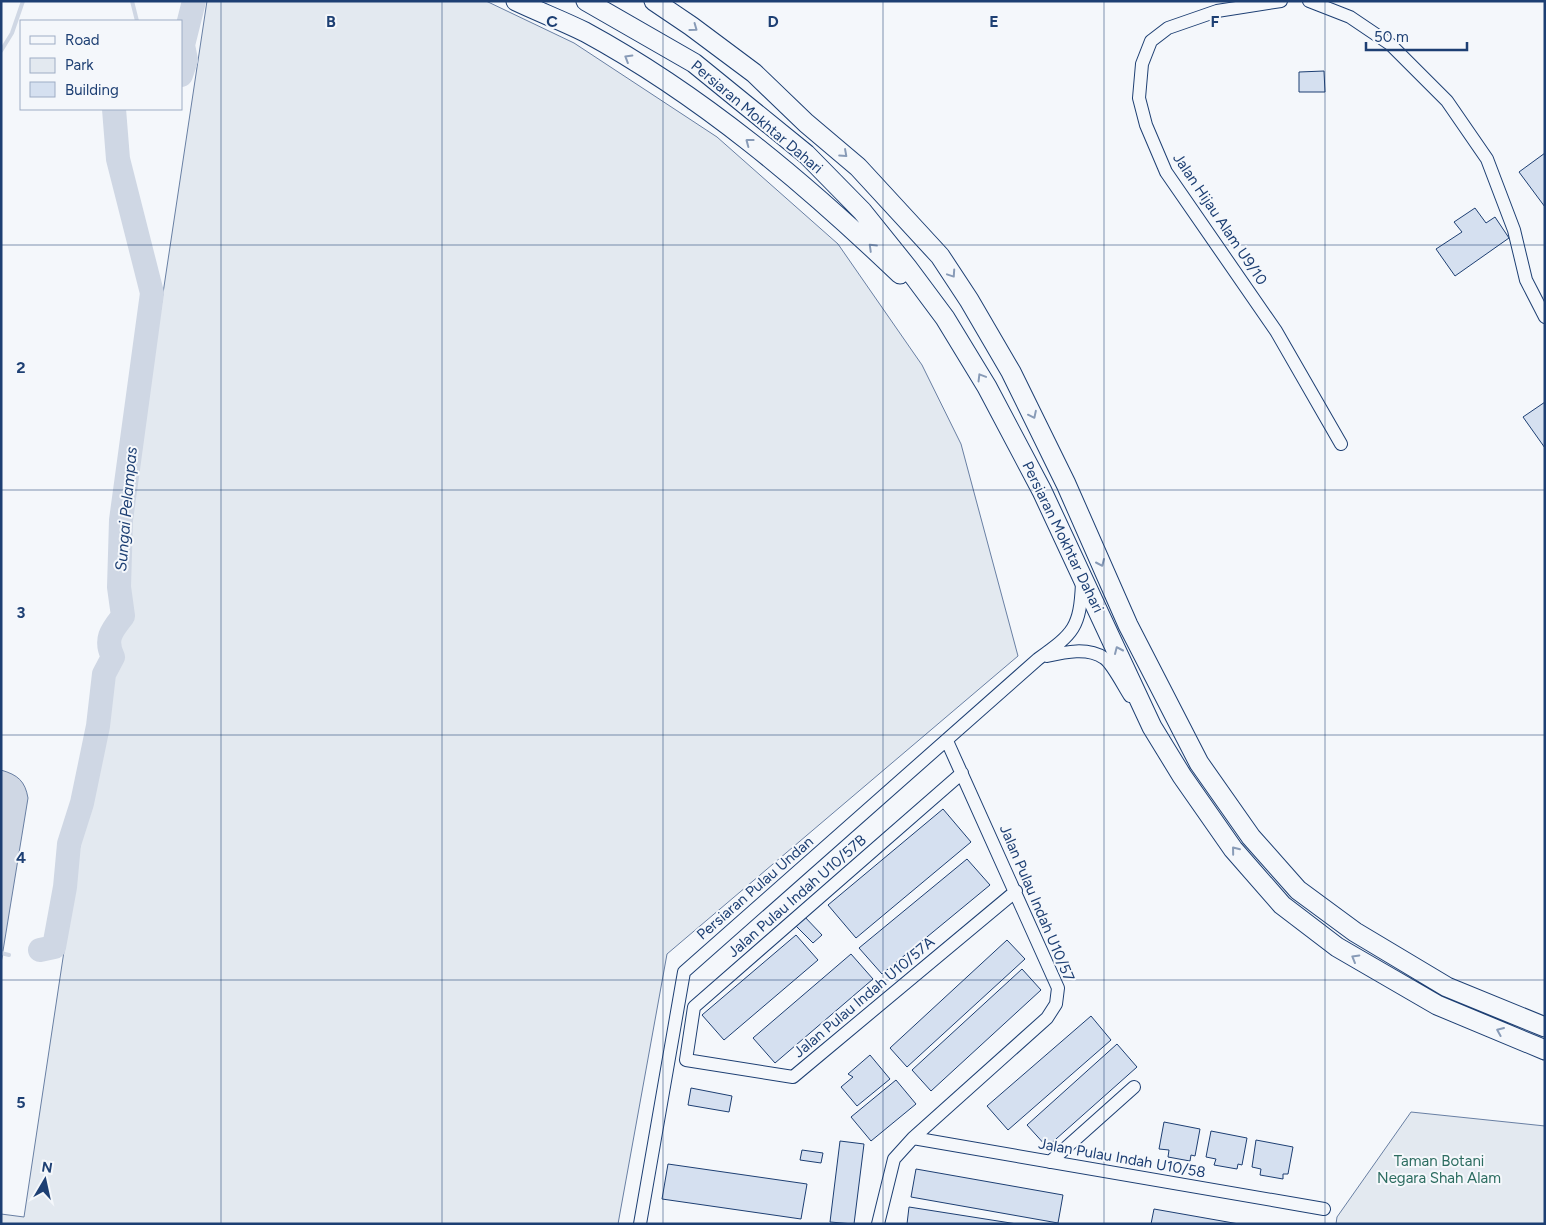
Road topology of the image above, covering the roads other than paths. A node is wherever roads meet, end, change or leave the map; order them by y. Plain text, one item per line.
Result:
1 (516, 1) edge
2 (586, 1) edge
3 (654, 1) edge
4 (1281, 1) edge
5 (1309, 1) edge
6 (1545, 317) edge
7 (945, 318) junction
8 (1341, 444) dead end
9 (1082, 577) junction
10 (1038, 659) junction
11 (1152, 727) junction
12 (947, 741) junction
13 (962, 774) junction
14 (1016, 891) junction
15 (1545, 1027) edge
16 (1545, 1050) edge
17 (686, 1060) joint
18 (1134, 1086) dead end
19 (914, 1138) junction
20 (1050, 1162) junction
21 (1324, 1209) dead end
22 (640, 1224) edge
23 (878, 1224) edge

7 -> 1 main road
2 - 7 main road, Persiaran Mokhtar Dahari
3 -> 15 main road, Persiaran Mokhtar Dahari
4 - 8 street, Jalan Hijau Alam U9/10
5 - 6 street
9 -> 7 main road, Persiaran Mokhtar Dahari
9 - 10 street, Persiaran Pulau Undan
11 -> 9 main road, Persiaran Mokhtar Dahari
10 - 11 street
10 - 12 street, Persiaran Pulau Undan
16 -> 11 main road, Persiaran Mokhtar Dahari
12 - 13 street, Jalan Pulau Indah U10/57
12 - 22 street, Persiaran Pulau Undan
13 - 14 street, Jalan Pulau Indah U10/57
13 - 17 street, Jalan Pulau Indah U10/57B
14 - 17 street, Jalan Pulau Indah U10/57A
14 - 19 street, Jalan Pulau Indah U10/57
18 - 20 street
19 - 20 street, Jalan Pulau Indah U10/58
19 - 23 street, Jalan Pulau Indah U10/57
20 - 21 street, Jalan Pulau Indah U10/58

